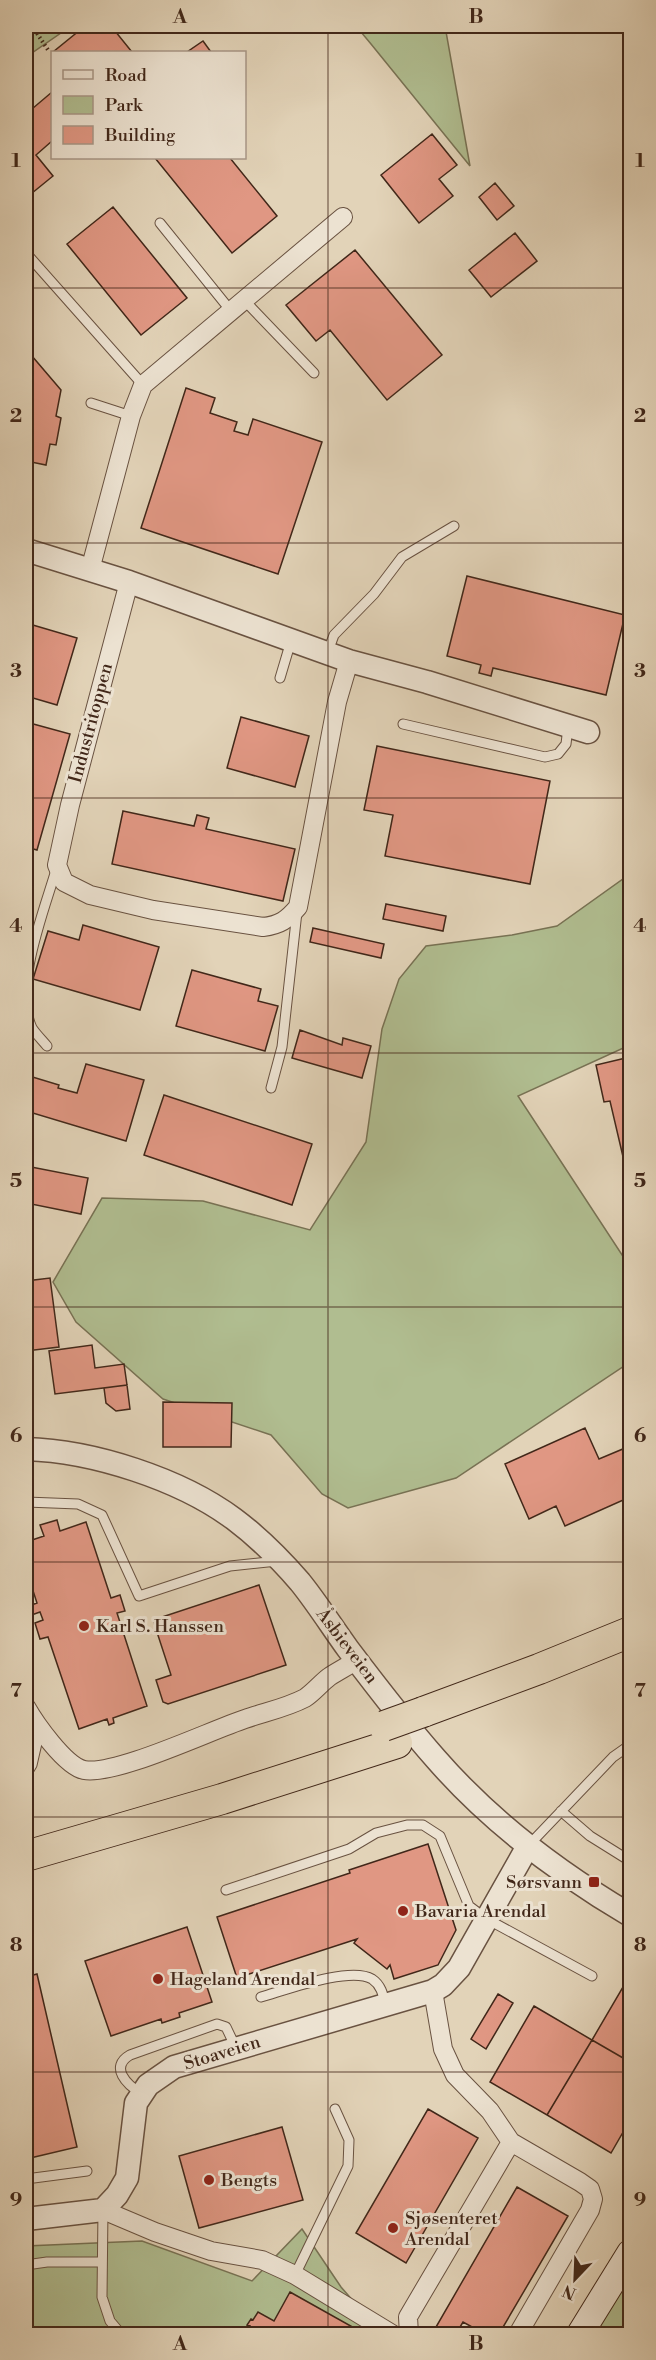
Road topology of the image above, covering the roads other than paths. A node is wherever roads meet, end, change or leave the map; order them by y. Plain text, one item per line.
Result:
1 (343, 217) dead end
2 (160, 223) dead end
3 (26, 253) edge
4 (237, 305) junction
5 (314, 373) dead end
6 (144, 385) junction
7 (91, 403) dead end
8 (131, 416) junction
9 (454, 526) dead end
10 (26, 550) edge
11 (90, 570) junction
12 (129, 582) junction
13 (291, 641) junction
14 (327, 654) junction
15 (349, 661) junction
16 (280, 678) dead end
17 (403, 724) dead end
18 (578, 729) joint
19 (57, 865) junction
20 (298, 907) junction
21 (47, 1046) dead end
22 (271, 1088) dead end
23 (26, 1449) edge
24 (26, 1502) edge
25 (279, 1561) junction
26 (630, 1632) edge
27 (630, 1653) edge
28 (357, 1660) junction
29 (26, 1707) edge
30 (430, 1720) junction
31 (40, 1730) junction
32 (390, 1735) junction
33 (630, 1745) edge
34 (26, 1775) edge
35 (561, 1811) junction
36 (26, 1835) edge
37 (528, 1845) junction
38 (26, 1856) edge
39 (630, 1861) edge
40 (226, 1890) dead end
41 (630, 1915) edge
42 (485, 1918) junction
43 (592, 1976) dead end
44 (433, 1991) junction
45 (261, 1997) dead end
46 (385, 2004) junction
47 (236, 2048) junction
48 (141, 2094) junction
49 (335, 2109) dead end
50 (511, 2142) junction
51 (87, 2171) dead end
52 (26, 2179) edge
53 (103, 2210) junction
54 (26, 2219) edge
55 (630, 2253) edge
56 (102, 2262) junction
57 (26, 2265) edge
58 (295, 2275) junction
59 (121, 2334) edge
60 (392, 2334) edge
61 (409, 2334) edge
62 (518, 2334) edge
63 (580, 2334) edge

1 - 4 street
2 - 4 lane
3 - 6 lane
4 - 5 lane
4 - 6 street
6 - 8 street
7 - 8 lane
8 - 11 street
9 - 14 lane
10 - 11 street
11 - 12 street
12 - 13 street
12 - 19 street, Industritoppen
13 - 14 street
13 - 16 lane
14 - 15 street
15 - 18 street
15 - 20 street
17 - 18 lane
19 - 20 street
19 - 21 lane, Industritoppen
20 - 22 lane
23 - 25 street, Åsbieveien
24 - 25 lane
25 - 28 street, Åsbieveien
26 - 30 highway
27 - 30 highway
28 - 31 street
28 - 37 street, Åsbieveien
29 - 31 street
30 - 32 highway, bridge
31 - 34 lane
32 - 36 highway
32 - 38 highway
33 - 35 lane
35 - 37 lane
35 - 39 lane
37 - 41 street, Åsbieveien
37 - 42 street, Stoaveien
40 - 42 lane
42 - 43 lane
42 - 44 street, Stoaveien
44 - 46 street, Stoaveien
44 - 50 street
45 - 46 lane
46 - 47 street, Stoaveien
47 - 48 street, Stoaveien
47 - 48 lane
48 - 53 street
49 - 58 lane
50 - 61 street
50 - 62 street
51 - 52 lane
53 - 54 street
53 - 56 lane
53 - 58 street
55 - 63 main road
56 - 57 lane
56 - 59 lane
58 - 60 street

